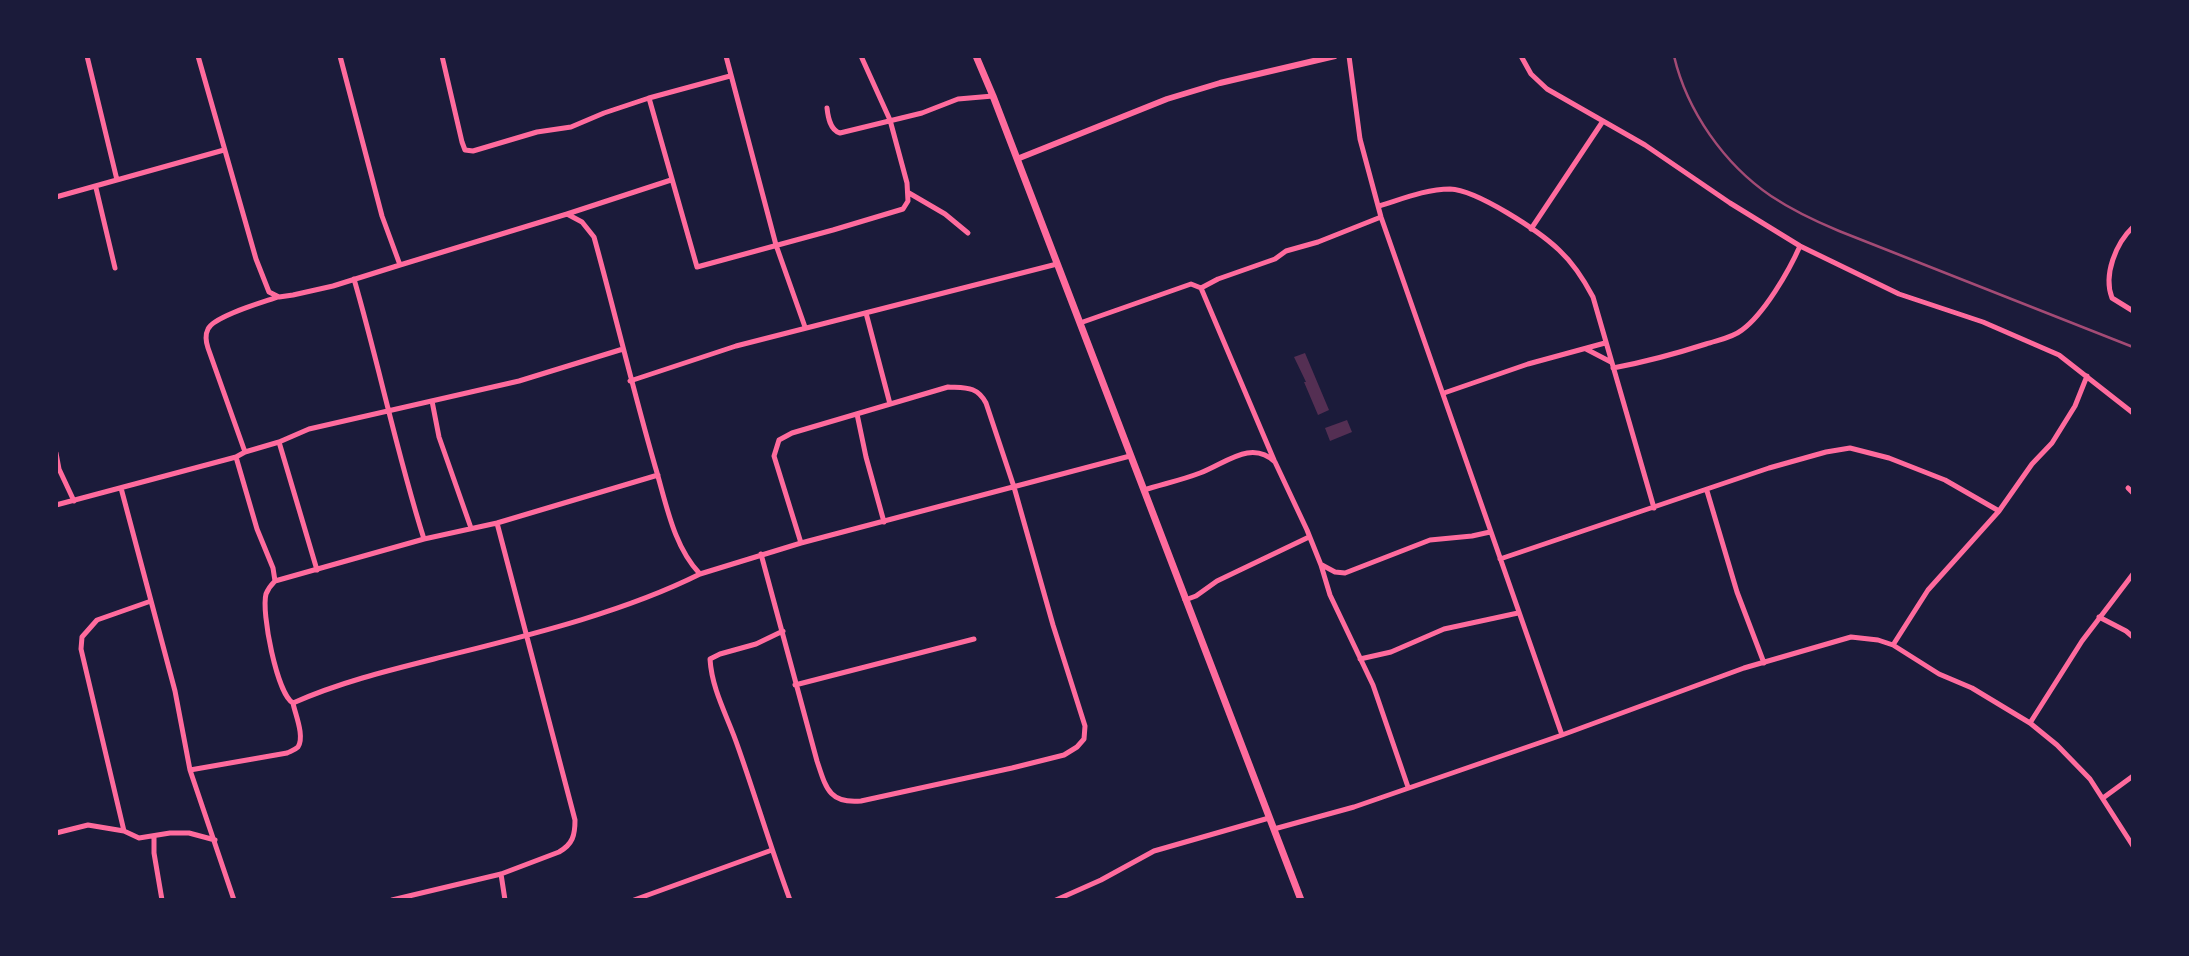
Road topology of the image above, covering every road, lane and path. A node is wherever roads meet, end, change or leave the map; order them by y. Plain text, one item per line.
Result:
1 (87, 56) edge
2 (198, 56) edge
3 (340, 56) edge
4 (442, 56) edge
5 (726, 56) edge
6 (861, 56) edge
7 (976, 56) edge
8 (1335, 56) edge
9 (1349, 56) edge
10 (1521, 56) edge
11 (730, 76) junction
12 (993, 96) junction
13 (649, 98) junction
14 (827, 108) dead end
15 (890, 120) junction
16 (1602, 121) junction
17 (224, 150) junction
18 (1017, 159) junction
19 (117, 180) junction
20 (671, 180) junction
21 (96, 188) junction
22 (909, 193) junction
23 (56, 197) edge
24 (1379, 206) junction
25 (567, 214) junction
26 (1382, 217) junction
27 (2133, 227) edge
28 (1531, 229) junction
29 (968, 233) dead end
30 (776, 245) junction
31 (1800, 246) junction
32 (1057, 264) junction
33 (400, 266) junction
34 (115, 268) dead end
35 (354, 279) junction
36 (1201, 288) junction
37 (279, 297) junction
38 (2133, 311) edge
39 (866, 313) junction
40 (1080, 323) junction
41 (805, 327) junction
42 (1605, 343) junction
43 (1585, 348) junction
44 (623, 349) junction
45 (1612, 365) junction
46 (2087, 376) junction
47 (630, 380) junction
48 (1444, 393) junction
49 (432, 401) junction
50 (890, 404) junction
51 (388, 411) junction
52 (2133, 413) edge
53 (856, 414) junction
54 (279, 442) junction
55 (56, 452) edge
56 (245, 452) junction
57 (1130, 456) junction
58 (236, 457) junction
59 (1275, 462) junction
60 (658, 475) junction
61 (1014, 487) junction
62 (120, 488) junction
63 (2128, 488) dead end
64 (1144, 490) junction
65 (1707, 491) junction
66 (2133, 493) edge
67 (74, 501) junction
68 (56, 505) edge
69 (1654, 508) junction
70 (1999, 511) junction
71 (884, 522) junction
72 (497, 523) junction
73 (470, 528) junction
74 (1490, 532) junction
75 (1308, 537) junction
76 (424, 539) junction
77 (801, 542) junction
78 (761, 554) junction
79 (1500, 560) junction
80 (1321, 564) junction
81 (317, 570) junction
82 (700, 574) junction
83 (2133, 574) edge
84 (275, 581) junction
85 (1185, 600) junction
86 (151, 601) junction
87 (1518, 614) junction
88 (2099, 617) junction
89 (783, 631) junction
90 (527, 635) junction
91 (2133, 637) edge
92 (974, 639) dead end
93 (1893, 646) junction
94 (1360, 659) junction
95 (1764, 663) junction
96 (795, 685) junction
97 (293, 703) junction
98 (2030, 723) junction
99 (1562, 735) junction
100 (190, 770) junction
101 (2133, 776) edge
102 (1408, 788) junction
103 (2103, 798) junction
104 (1269, 818) junction
105 (207, 821) junction
106 (1274, 829) junction
107 (124, 831) junction
108 (56, 832) edge
109 (202, 835) junction
110 (154, 836) junction
111 (215, 840) junction
112 (2133, 846) edge
113 (772, 850) junction
114 (501, 874) junction
115 (162, 900) edge
116 (234, 900) edge
117 (392, 900) edge
118 (505, 900) edge
119 (634, 900) edge
120 (790, 900) edge
121 (1056, 900) edge
122 (1301, 900) edge

1 - 19 street
2 - 17 street
3 - 33 street
4 - 13 street
5 - 11 street
6 - 15 street
7 - 12 main road
8 - 18 street
9 - 24 street
10 - 16 street
11 - 13 street
11 - 30 street
12 - 15 street
12 - 18 main road
13 - 20 street
14 - 15 street
15 - 22 street
16 - 28 street
16 - 31 street
17 - 19 street
17 - 37 street
18 - 32 main road
19 - 21 street
20 - 25 street
20 - 30 street
21 - 23 street
21 - 34 street
22 - 29 street
22 - 30 street
24 - 26 street
24 - 28 street
25 - 33 street
25 - 44 street
26 - 36 street
26 - 48 street
27 - 38 street
28 - 42 street
30 - 41 street
31 - 45 street
31 - 46 street
32 - 39 street
32 - 40 main road
33 - 35 street
35 - 37 street
35 - 51 street
36 - 40 street
36 - 59 street
37 - 56 street
39 - 41 street
39 - 50 street
40 - 57 main road
41 - 47 street
42 - 43 street
42 - 45 street
43 - 45 street
43 - 48 street
44 - 47 street
44 - 49 street
45 - 69 street
46 - 52 street
46 - 70 street
47 - 60 street
48 - 74 street
49 - 51 street
49 - 73 street
50 - 53 street
50 - 61 street
51 - 54 street
51 - 76 street
53 - 71 street
53 - 77 street
54 - 56 street
54 - 81 street
55 - 67 street
56 - 58 street
57 - 61 street
57 - 64 main road
58 - 62 street
58 - 84 street
59 - 64 street
59 - 75 street
60 - 72 street
60 - 82 street
61 - 71 street
61 - 96 street
62 - 67 street
62 - 86 street
63 - 66 street
64 - 85 main road
65 - 69 street
65 - 70 street
65 - 95 street
67 - 68 street
69 - 79 street
70 - 93 street
71 - 77 street
72 - 73 street
72 - 90 street
73 - 76 street
74 - 79 street
74 - 80 street
75 - 80 street
75 - 85 street
76 - 81 street
77 - 78 street
78 - 82 street
78 - 89 street
79 - 87 street
80 - 94 street
81 - 84 street
82 - 90 street
83 - 88 street
84 - 97 street
85 - 104 main road
86 - 100 street
86 - 107 street
87 - 94 street
87 - 99 street
88 - 91 street
88 - 98 street
89 - 96 street
89 - 113 street
90 - 97 street
90 - 114 street
92 - 96 street
93 - 95 street
93 - 98 street
94 - 102 street
95 - 99 street
97 - 100 street
98 - 103 street
99 - 102 street
100 - 105 street
101 - 103 street
102 - 106 street
103 - 112 street
104 - 106 main road
104 - 121 street
105 - 109 street
105 - 111 street
106 - 122 main road
107 - 108 street
107 - 110 street
109 - 110 street
109 - 111 street
110 - 115 street
111 - 116 street
113 - 119 street
113 - 120 street
114 - 117 street
114 - 118 street

